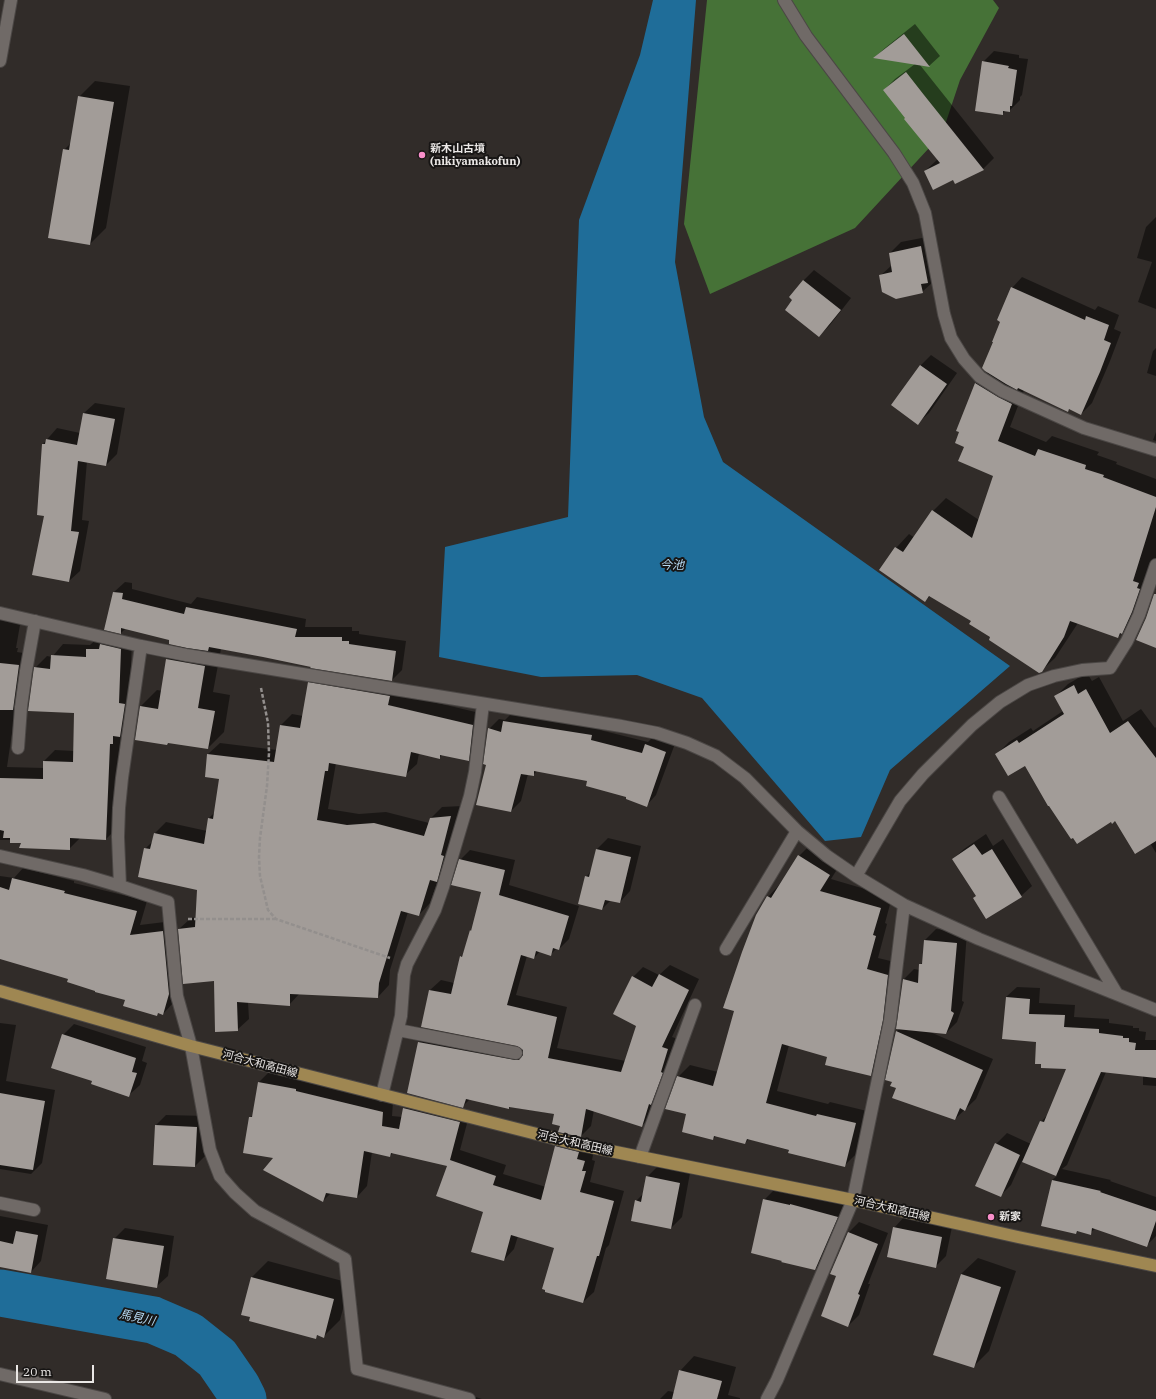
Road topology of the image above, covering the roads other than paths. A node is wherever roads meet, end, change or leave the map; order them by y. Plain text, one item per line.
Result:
1 (11, 0) edge
2 (784, 0) edge
3 (0, 60) edge
4 (1156, 450) edge
5 (1156, 565) edge
6 (0, 613) edge
7 (35, 621) junction
8 (141, 646) junction
9 (483, 704) junction
10 (18, 748) dead end
11 (999, 797) dead end
12 (797, 831) junction
13 (0, 856) edge
14 (856, 876) junction
15 (120, 886) junction
16 (904, 905) junction
17 (726, 949) dead end
18 (0, 991) edge
19 (1117, 994) junction
20 (695, 1005) dead end
21 (1156, 1010) edge
22 (398, 1030) junction
23 (191, 1046) junction
24 (516, 1053) dead end
25 (382, 1095) junction
26 (640, 1157) junction
27 (854, 1200) junction
28 (0, 1203) edge
29 (34, 1210) dead end
30 (1156, 1266) edge
31 (0, 1374) edge
32 (105, 1399) edge
33 (469, 1399) edge
34 (767, 1399) edge

1 - 3 street
2 - 4 street
5 - 14 street
6 - 7 street
7 - 8 street
7 - 10 street
8 - 9 street
8 - 15 street
9 - 12 street
9 - 22 street
11 - 19 street
12 - 14 street
12 - 17 street
13 - 15 street
14 - 16 street
15 - 23 street
16 - 19 street
16 - 27 street
18 - 23 main road, 河合大和高田線
19 - 21 street
20 - 26 street
22 - 24 street
22 - 25 street
23 - 25 main road, 河合大和高田線
23 - 33 street
25 - 26 main road, 河合大和高田線
26 - 27 main road, 河合大和高田線
27 - 30 main road, 河合大和高田線
27 - 34 street
28 - 29 street
31 - 32 street

